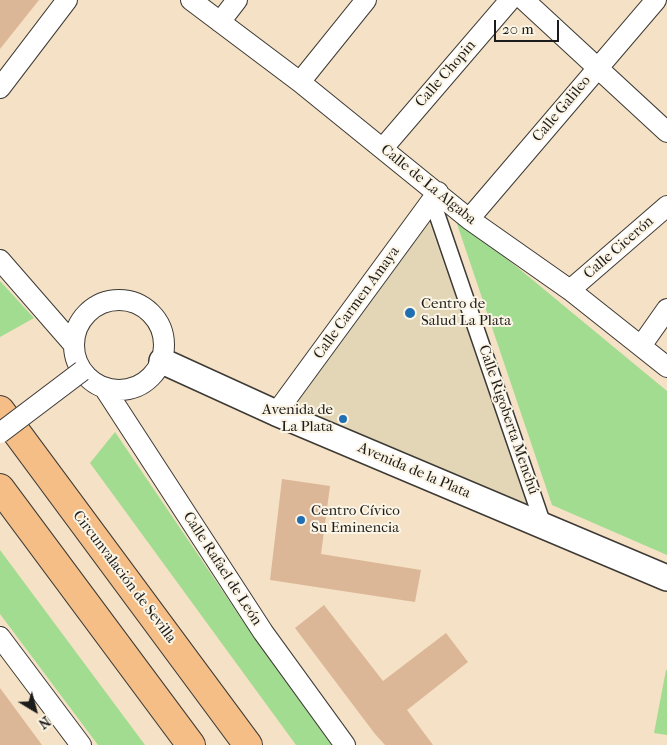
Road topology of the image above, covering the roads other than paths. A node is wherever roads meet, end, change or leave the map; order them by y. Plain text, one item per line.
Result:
1 (67, 0) edge
2 (191, 0) edge
3 (237, 0) edge
4 (366, 0) edge
5 (510, 0) edge
6 (524, 0) edge
7 (656, 0) edge
8 (220, 22) junction
9 (598, 67) junction
10 (300, 82) junction
11 (0, 88) edge
12 (667, 132) edge
13 (383, 148) junction
14 (435, 196) junction
15 (667, 206) edge
16 (469, 219) junction
17 (0, 260) edge
18 (570, 290) junction
19 (667, 309) edge
20 (74, 344) junction
21 (641, 346) junction
22 (162, 360) junction
23 (667, 367) edge
24 (82, 371) junction
25 (105, 389) junction
26 (0, 410) edge
27 (276, 413) junction
28 (0, 433) edge
29 (0, 488) edge
30 (544, 527) junction
31 (667, 578) edge
32 (0, 637) edge
33 (81, 745) edge
34 (191, 745) edge
35 (248, 745) edge
36 (345, 745) edge

1 - 11 street
2 - 8 street, Calle de La Algaba
3 - 8 street
4 - 10 street
5 - 13 street, Calle Chopin
6 - 9 street
7 - 9 street, Calle Galileo
8 - 10 street, Calle de La Algaba
9 - 12 street
9 - 16 street, Calle Galileo
10 - 13 street, Calle de La Algaba
13 - 14 street, Calle de La Algaba
14 - 16 street, Calle de La Algaba
14 - 27 street, Calle Carmen Amaya
14 - 30 street, Calle Rigoberta Menchú
15 - 18 street, Calle Cicerón
16 - 18 street, Calle de La Algaba
17 - 20 street
18 - 21 street, Calle de La Algaba
19 - 21 street
20 - 22 street
20 - 24 street
21 - 23 street, Calle de La Algaba
22 - 25 street
22 - 27 street, Avenida de la Plata
24 - 25 street
24 - 28 street, bridge
25 - 36 street, Calle Rafael de León
26 - 35 highway, Circunvalación de Sevilla
27 - 30 street, Avenida de la Plata
29 - 34 highway
30 - 31 street, Avenida de la Plata
32 - 33 street

